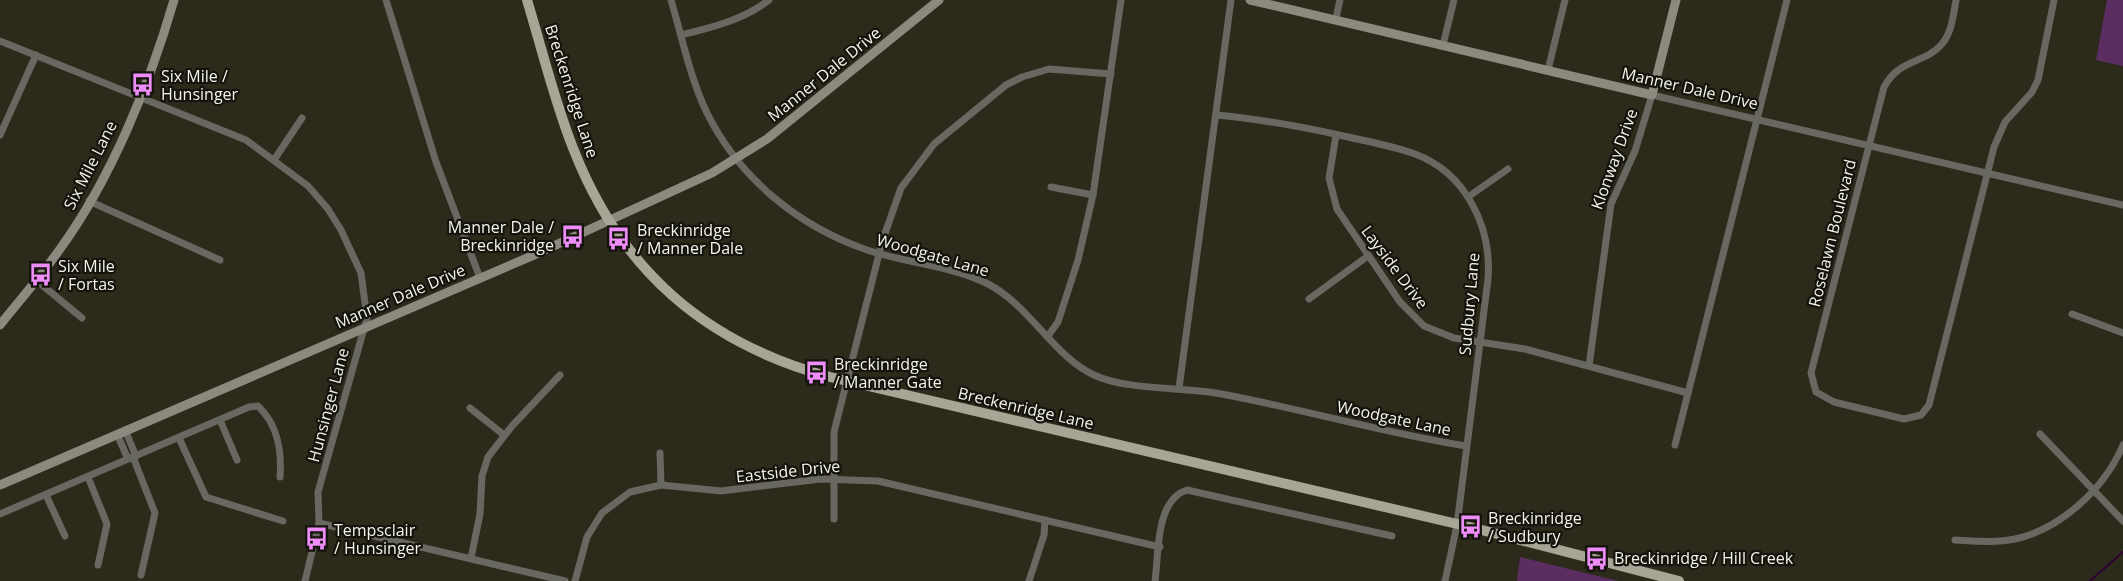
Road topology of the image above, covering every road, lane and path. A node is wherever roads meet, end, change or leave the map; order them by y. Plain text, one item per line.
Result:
1 (174, 0) edge
2 (386, 0) edge
3 (527, 0) edge
4 (671, 0) edge
5 (769, 0) edge
6 (939, 0) edge
7 (1122, 0) edge
8 (1231, 0) edge
9 (1250, 0) edge
10 (1340, 0) edge
11 (1454, 0) edge
12 (1565, 0) edge
13 (1676, 0) edge
14 (1787, 0) edge
15 (1956, 0) edge
16 (2054, 0) edge
17 (1336, 18) junction
18 (681, 35) junction
19 (0, 41) edge
20 (1443, 45) junction
21 (36, 56) junction
22 (1548, 70) junction
23 (1111, 74) junction
24 (1652, 94) junction
25 (139, 96) junction
26 (1216, 115) junction
27 (302, 118) dead end
28 (1757, 119) junction
29 (0, 135) edge
30 (1336, 135) junction
31 (1868, 145) junction
32 (273, 160) junction
33 (736, 160) junction
34 (1508, 169) dead end
35 (1988, 173) junction
36 (1052, 187) dead end
37 (1093, 195) junction
38 (1468, 197) junction
39 (89, 201) junction
40 (2123, 205) edge
41 (607, 220) junction
42 (879, 254) junction
43 (1368, 256) junction
44 (220, 260) dead end
45 (480, 278) junction
46 (36, 280) junction
47 (1309, 299) dead end
48 (2072, 314) dead end
49 (82, 318) dead end
50 (0, 325) edge
51 (364, 327) junction
52 (2123, 333) edge
53 (1048, 336) junction
54 (1480, 342) junction
55 (1589, 366) junction
56 (560, 375) dead end
57 (847, 381) junction
58 (1179, 388) junction
59 (1688, 393) junction
60 (470, 408) dead end
61 (220, 420) junction
62 (121, 432) junction
63 (2040, 434) dead end
64 (504, 435) junction
65 (179, 438) junction
66 (1675, 445) dead end
67 (2123, 445) edge
68 (1466, 446) junction
69 (660, 453) dead end
70 (132, 458) junction
71 (237, 460) dead end
72 (88, 477) junction
73 (280, 477) dead end
74 (833, 479) junction
75 (0, 485) edge
76 (661, 485) junction
77 (2094, 490) junction
78 (46, 495) junction
79 (0, 514) edge
80 (834, 519) dead end
81 (1045, 520) junction
82 (283, 521) dead end
83 (2123, 521) edge
84 (319, 523) junction
85 (1457, 525) junction
86 (65, 536) dead end
87 (1392, 537) dead end
88 (1954, 540) dead end
89 (1160, 547) junction
90 (471, 558) junction
91 (98, 565) dead end
92 (141, 575) dead end
93 (305, 581) edge
94 (564, 581) edge
95 (575, 581) edge
96 (1029, 581) edge
97 (1155, 581) edge
98 (1445, 581) edge
99 (1679, 581) edge

1 - 25 street, Six Mile Lane
2 - 45 street
3 - 41 main road, Breckenridge Lane
4 - 18 street, Woodgate Lane
5 - 18 street
6 - 33 street, Manner Dale Drive
7 - 23 street
8 - 26 street
9 - 17 street, Manner Dale Drive
10 - 17 street
11 - 20 street
12 - 22 street
13 - 24 street, Klonway Drive
14 - 28 street
15 - 31 street, Roselawn Boulevard
16 - 35 street
17 - 20 street, Manner Dale Drive
18 - 33 street, Woodgate Lane
19 - 21 street, Hunsinger Lane
20 - 22 street, Manner Dale Drive
21 - 25 street, Hunsinger Lane
21 - 29 street
22 - 24 street, Manner Dale Drive
23 - 37 street
23 - 42 street
24 - 28 street, Manner Dale Drive
24 - 55 street, Klonway Drive
25 - 32 street, Hunsinger Lane
25 - 39 street, Six Mile Lane
26 - 30 street, Sudbury Lane
26 - 58 street
27 - 32 street
28 - 31 street, Manner Dale Drive
28 - 59 street
30 - 38 street, Sudbury Lane
30 - 43 street, Layside Drive
31 - 35 street, Manner Dale Drive
31 - 35 street, Roselawn Boulevard
32 - 51 street, Hunsinger Lane
33 - 41 street, Manner Dale Drive
33 - 42 street, Woodgate Lane
34 - 38 street
35 - 40 street, Manner Dale Drive
36 - 37 street
37 - 53 street
38 - 54 street, Sudbury Lane
39 - 44 street
39 - 46 street, Six Mile Lane
41 - 45 street, Manner Dale Drive
41 - 57 main road, Breckenridge Lane
42 - 53 street, Woodgate Lane
42 - 57 street
43 - 47 street
43 - 54 street, Layside Drive
45 - 51 street, Manner Dale Drive
46 - 49 street
46 - 50 street, Six Mile Lane
48 - 52 street
51 - 62 street, Manner Dale Drive
51 - 84 street, Hunsinger Lane
53 - 58 street, Woodgate Lane
54 - 55 street, Layside Drive
54 - 68 street, Sudbury Lane
55 - 59 street, Layside Drive
56 - 64 street
57 - 74 street
57 - 85 main road, Breckenridge Lane
58 - 68 street, Woodgate Lane
59 - 66 street
60 - 64 street
61 - 65 street
61 - 71 street
61 - 73 street
62 - 70 street
62 - 75 street, Manner Dale Drive
63 - 77 street
64 - 90 street
65 - 70 street
65 - 82 street
67 - 77 street
68 - 85 street, Sudbury Lane
69 - 76 street
70 - 72 street
70 - 92 street
72 - 78 street
72 - 91 street
74 - 76 street, Eastside Drive
74 - 80 street
74 - 81 street, Eastside Drive
76 - 95 street, Eastside Drive
77 - 83 street
77 - 88 street
78 - 79 street
78 - 86 street
81 - 89 street, Eastside Drive
81 - 96 street
84 - 90 street
84 - 93 street, Hunsinger Lane
85 - 98 street, Sudbury Lane
85 - 99 main road, Breckenridge Lane
87 - 89 street
89 - 97 street
90 - 94 street

